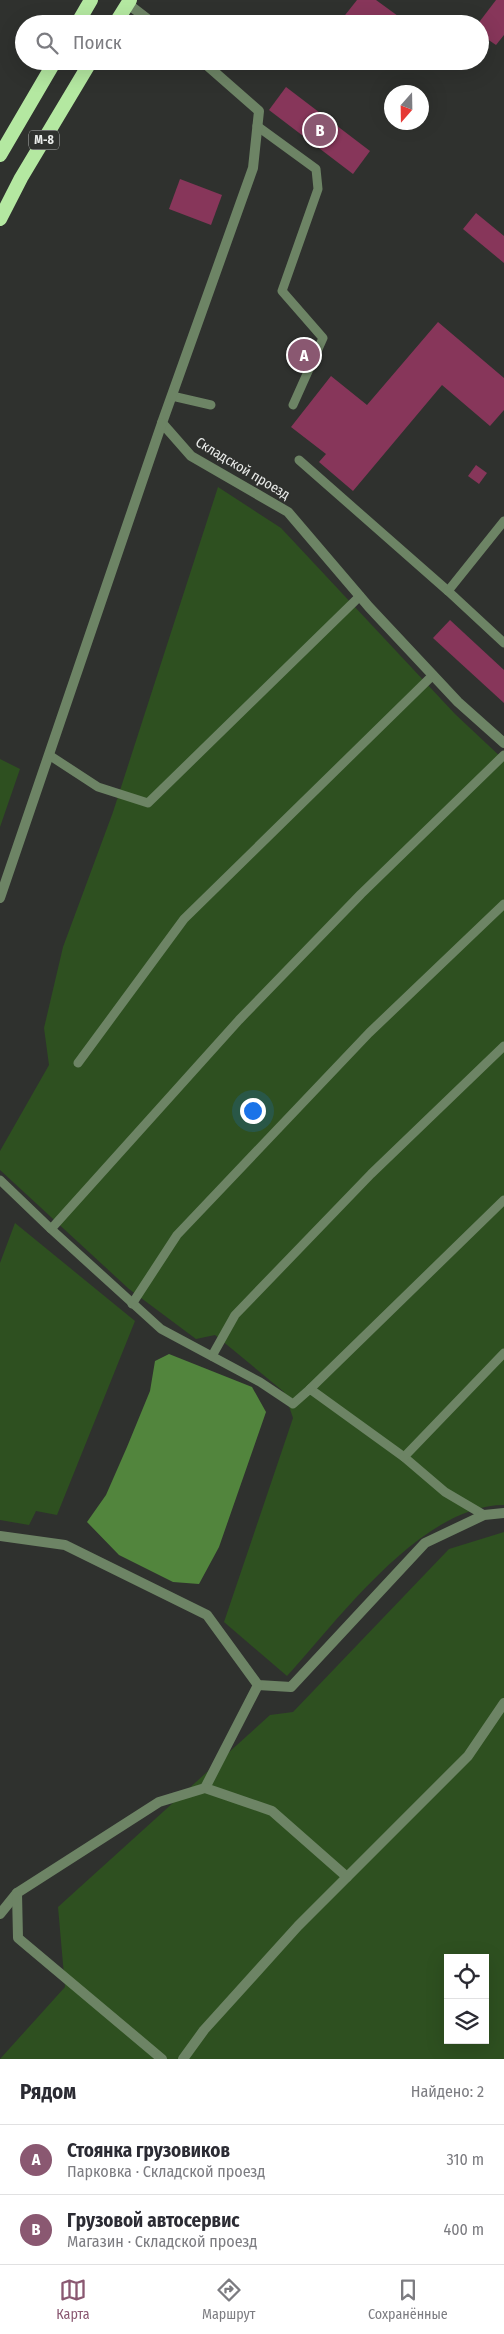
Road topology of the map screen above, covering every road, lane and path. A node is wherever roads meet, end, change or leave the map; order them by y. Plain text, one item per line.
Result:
1 (91, 0) edge
2 (129, 2) edge
3 (82, 15) edge
4 (121, 15) edge
5 (144, 15) edge
6 (50, 70) edge
7 (86, 70) edge
8 (212, 70) edge
9 (257, 126) junction
10 (0, 155) edge
11 (0, 219) edge
12 (172, 396) junction
13 (211, 405) dead end
14 (292, 405) dead end
15 (162, 423) junction
16 (299, 460) dead end
17 (504, 521) edge
18 (448, 591) junction
19 (360, 596) junction
20 (504, 643) edge
21 (433, 675) junction
22 (504, 743) edge
23 (49, 755) junction
24 (504, 755) edge
25 (0, 898) edge
26 (504, 904) edge
27 (504, 1046) edge
28 (78, 1063) dead end
29 (0, 1180) edge
30 (504, 1200) edge
31 (51, 1229) junction
32 (132, 1304) junction
33 (504, 1353) edge
34 (212, 1356) junction
35 (310, 1389) junction
36 (404, 1457) junction
37 (504, 1513) edge
38 (484, 1515) junction
39 (0, 1536) edge
40 (258, 1684) junction
41 (504, 1703) edge
42 (205, 1788) junction
43 (347, 1878) junction
44 (18, 1893) junction
45 (0, 1914) edge
46 (162, 2059) edge
47 (183, 2059) edge

1 - 3 highway
2 - 4 highway
2 - 5 street
6 - 10 highway, М-8
7 - 11 highway, М-8
8 - 9 street
9 - 12 street
9 - 14 lane
12 - 13 lane
12 - 15 street
15 - 19 street, Складской проезд
15 - 23 street
16 - 18 lane
17 - 18 lane
18 - 20 lane
19 - 21 street, Складской проезд
19 - 23 lane
21 - 22 street, Складской проезд
21 - 28 lane
23 - 25 street
24 - 31 lane
26 - 32 lane
27 - 34 lane
29 - 31 lane
30 - 35 lane
31 - 32 lane
32 - 34 lane
33 - 36 lane
34 - 35 lane
35 - 36 lane
36 - 38 lane
37 - 38 street
38 - 40 street
39 - 40 street
40 - 42 street
41 - 43 street
42 - 43 street
42 - 44 street
43 - 47 street
44 - 45 street
44 - 46 street

